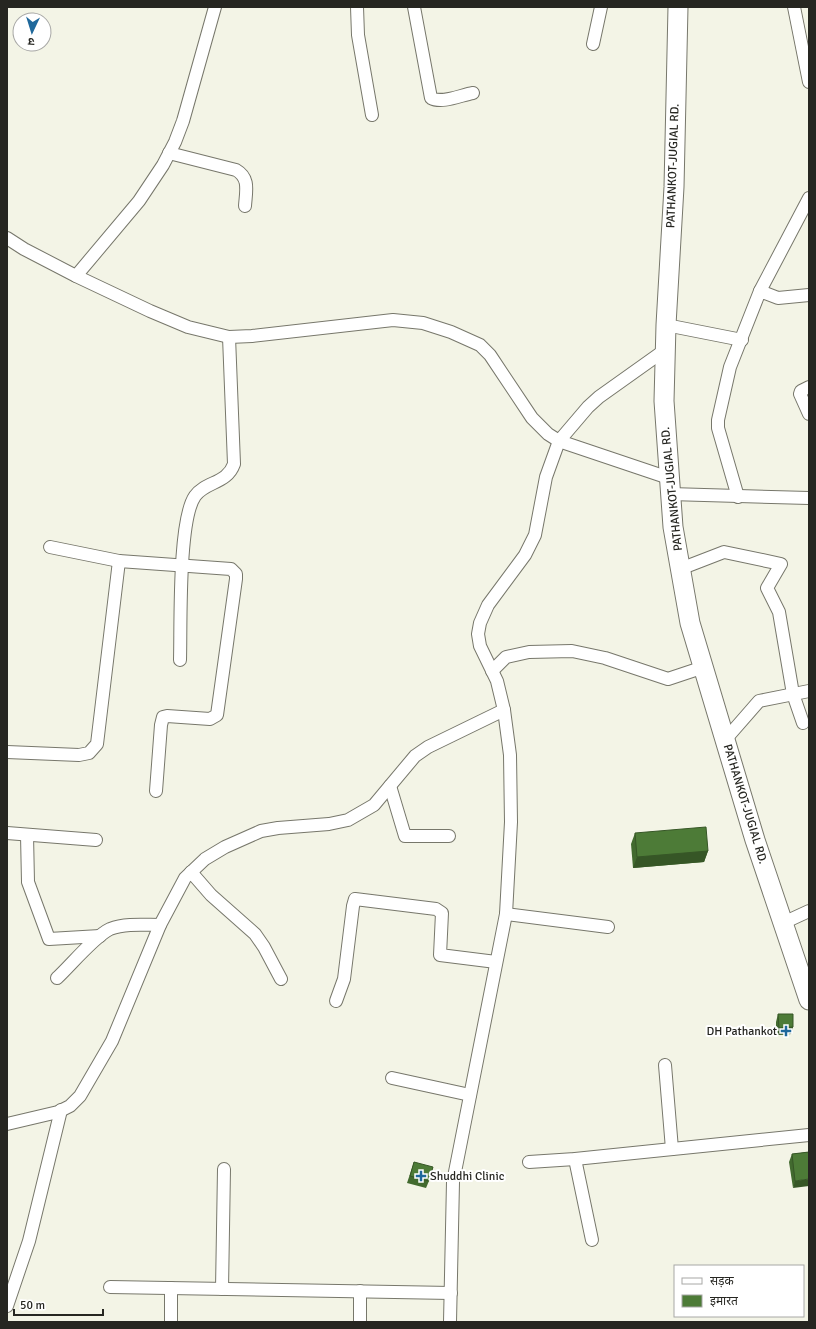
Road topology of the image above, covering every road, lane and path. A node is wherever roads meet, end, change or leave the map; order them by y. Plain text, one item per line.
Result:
1 (214, 7) edge
2 (357, 7) edge
3 (414, 7) edge
4 (601, 7) edge
5 (678, 7) edge
6 (794, 7) edge
7 (593, 44) dead end
8 (809, 82) edge
9 (473, 93) dead end
10 (372, 115) dead end
11 (169, 153) junction
12 (809, 198) edge
13 (245, 206) dead end
14 (7, 238) edge
15 (76, 276) junction
16 (760, 291) junction
17 (809, 295) edge
18 (666, 325) junction
19 (229, 337) junction
20 (742, 340) junction
21 (665, 350) junction
22 (809, 387) edge
23 (809, 414) edge
24 (559, 441) junction
25 (670, 486) junction
26 (738, 496) junction
27 (809, 498) edge
28 (50, 547) dead end
29 (119, 560) junction
30 (182, 565) junction
31 (680, 569) junction
32 (180, 660) dead end
33 (704, 667) junction
34 (492, 671) junction
35 (809, 691) edge
36 (794, 694) junction
37 (504, 710) junction
38 (803, 723) dead end
39 (725, 740) junction
40 (7, 752) edge
41 (390, 786) junction
42 (156, 791) dead end
43 (7, 833) edge
44 (27, 835) junction
45 (449, 836) dead end
46 (96, 840) dead end
47 (191, 872) junction
48 (809, 911) edge
49 (506, 914) junction
50 (783, 924) junction
51 (160, 925) junction
52 (608, 927) dead end
53 (100, 936) junction
54 (496, 962) junction
55 (57, 978) dead end
56 (281, 979) dead end
57 (809, 1000) edge
58 (336, 1001) dead end
59 (665, 1065) dead end
60 (392, 1078) dead end
61 (470, 1096) junction
62 (61, 1110) junction
63 (7, 1124) edge
64 (809, 1135) edge
65 (672, 1149) junction
66 (574, 1159) junction
67 (529, 1162) dead end
68 (224, 1168) dead end
69 (592, 1240) dead end
70 (110, 1287) dead end
71 (171, 1288) junction
72 (222, 1289) junction
73 (360, 1291) junction
74 (451, 1293) junction
75 (7, 1306) edge
76 (172, 1322) edge
77 (360, 1322) edge
78 (450, 1322) edge

1 - 11 street
2 - 10 street
3 - 9 street
4 - 7 street
5 - 18 main road, PATHANKOT-JUGIAL RD.
6 - 8 street
11 - 13 street
11 - 15 street
12 - 16 street
14 - 15 street
15 - 19 street
16 - 17 street
16 - 20 street
18 - 20 street
18 - 21 main road, PATHANKOT-JUGIAL RD.
19 - 24 street
19 - 30 street
20 - 26 street
21 - 24 street
21 - 25 main road, PATHANKOT-JUGIAL RD.
22 - 23 street
24 - 25 street
24 - 34 street
25 - 26 street
25 - 31 main road, PATHANKOT-JUGIAL RD.
26 - 27 street
28 - 29 street
29 - 30 street
29 - 40 street
30 - 32 street
30 - 42 street
31 - 33 main road, PATHANKOT-JUGIAL RD.
31 - 36 street
33 - 34 street
33 - 39 main road, PATHANKOT-JUGIAL RD.
34 - 37 street
35 - 36 street
36 - 38 street
36 - 39 street
37 - 41 street
37 - 49 street
39 - 50 main road, PATHANKOT-JUGIAL RD.
41 - 45 street
41 - 47 street
43 - 44 street
44 - 46 street
44 - 53 street
47 - 51 street
47 - 56 street
48 - 50 street
49 - 52 street
49 - 54 street
50 - 57 main road, PATHANKOT-JUGIAL RD.
51 - 53 street
51 - 62 street
53 - 55 street
54 - 58 street
54 - 61 street
59 - 65 street
60 - 61 street
61 - 74 street
62 - 63 street
62 - 75 street
64 - 65 street
65 - 66 street
66 - 67 street
66 - 69 street
68 - 72 street
70 - 71 street
71 - 72 street
71 - 76 street
72 - 73 street
73 - 74 street
73 - 77 street
74 - 78 street

